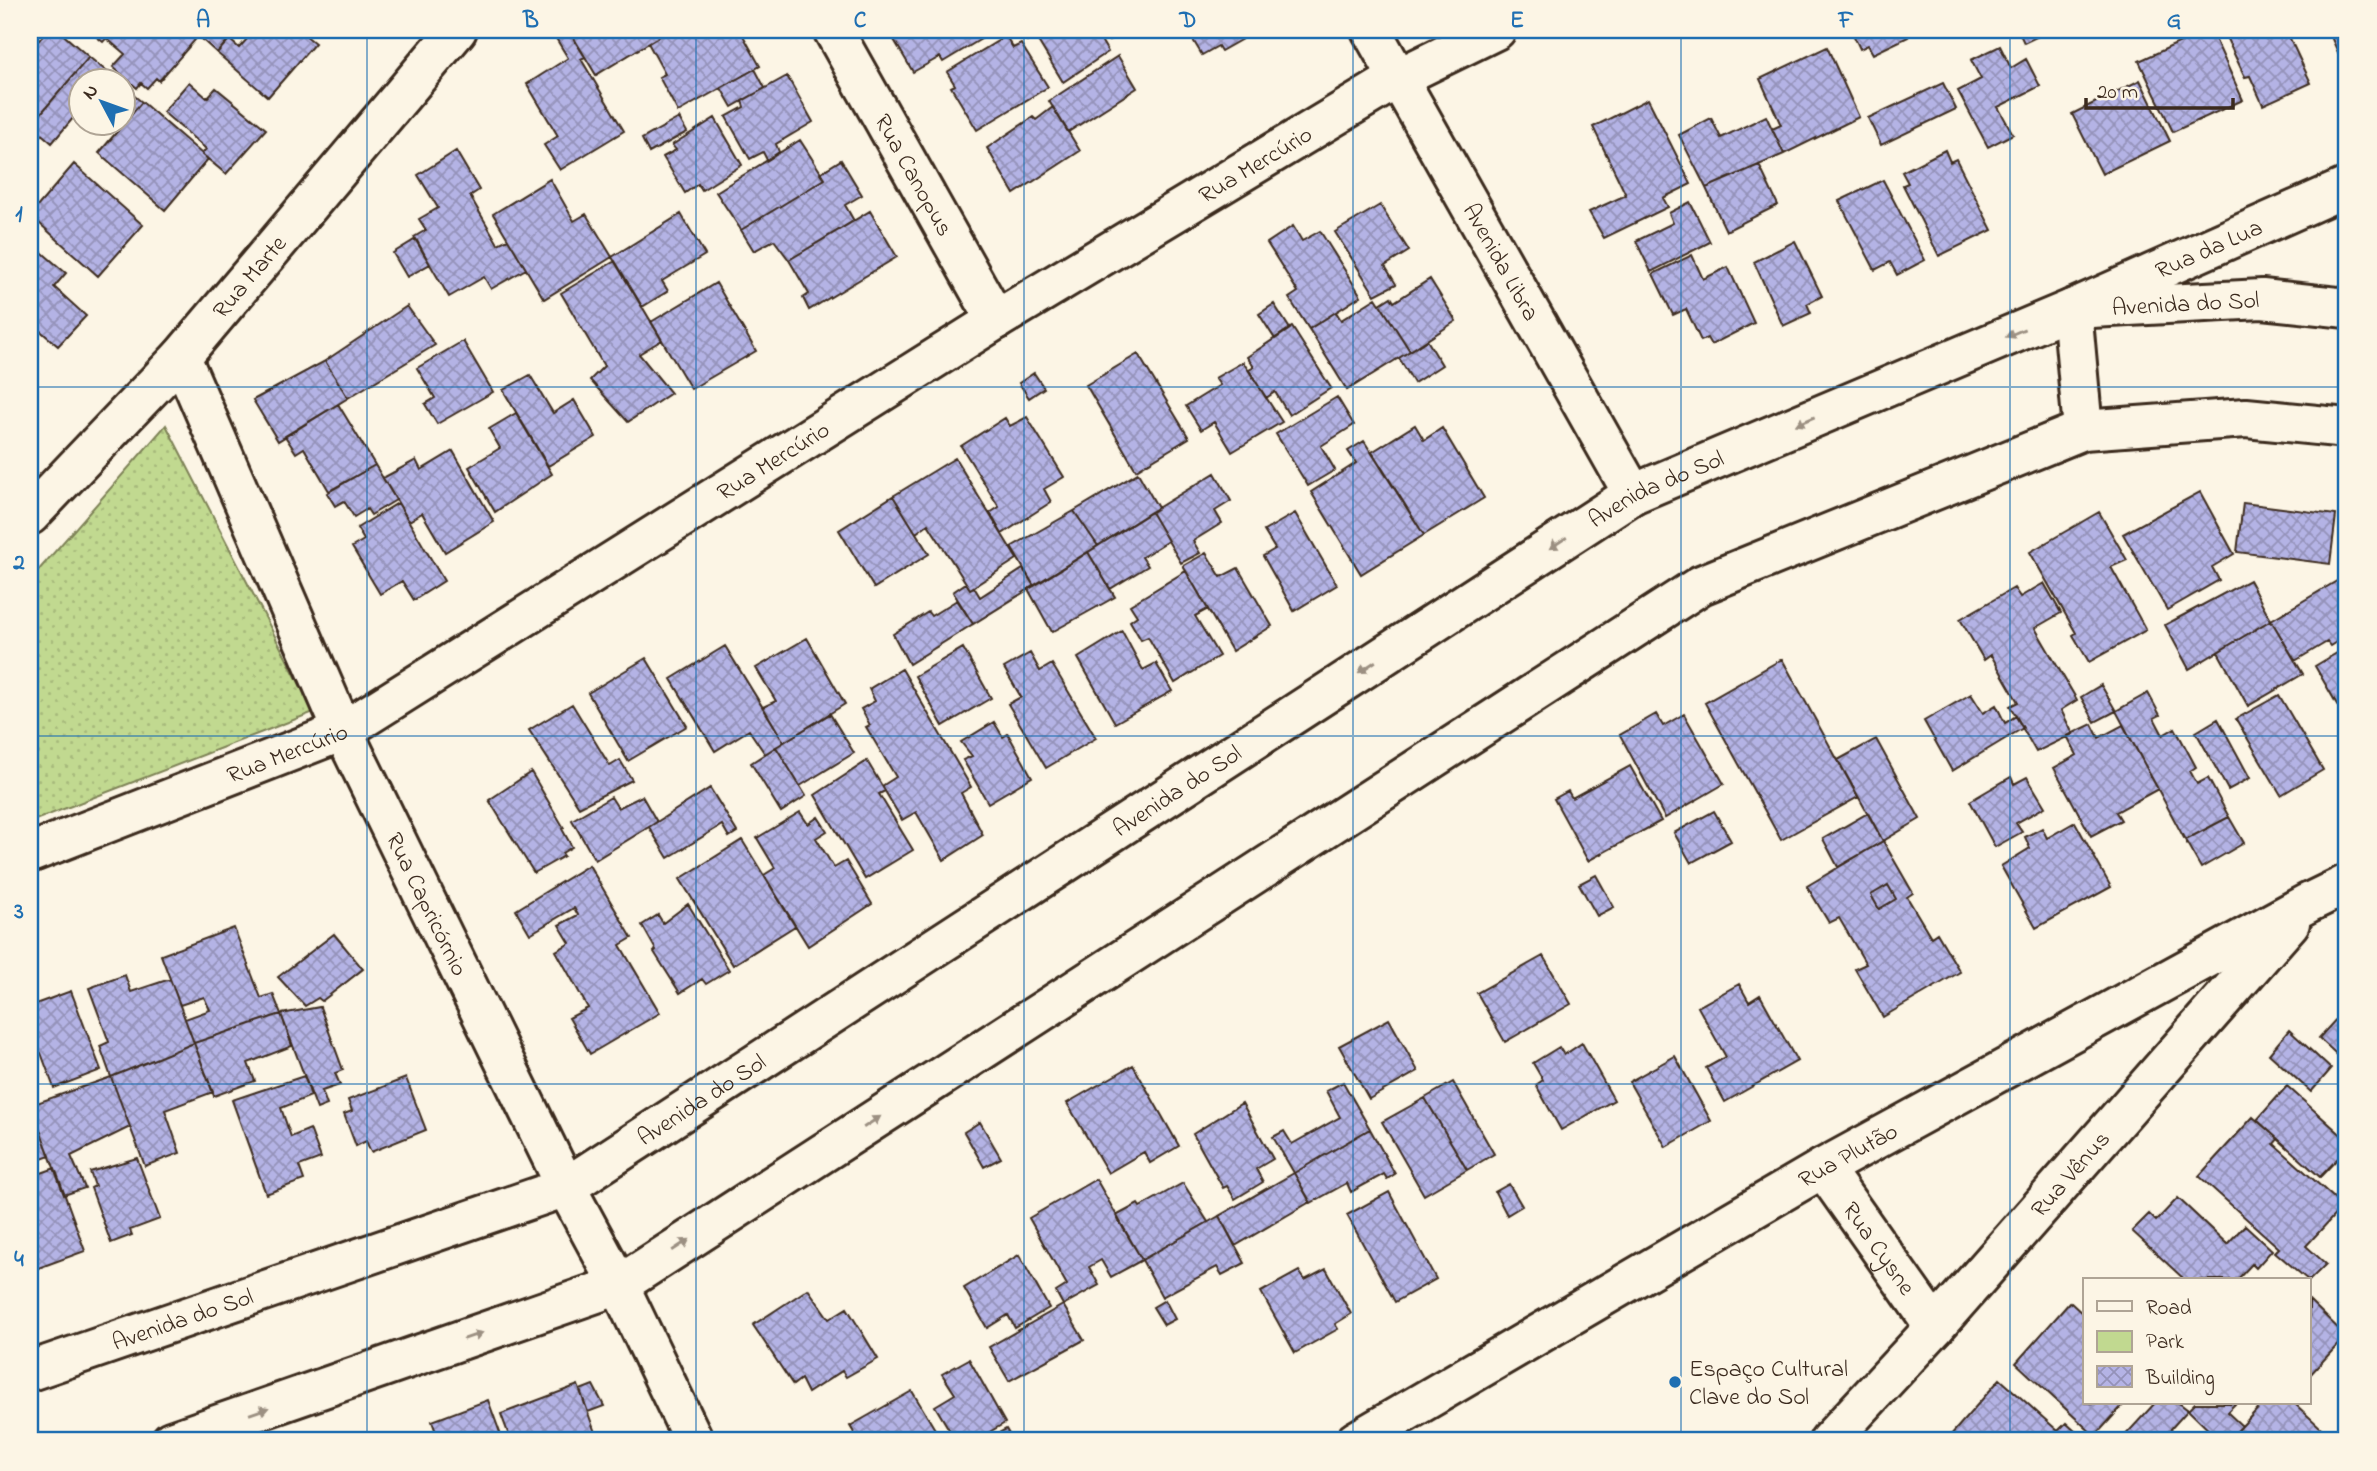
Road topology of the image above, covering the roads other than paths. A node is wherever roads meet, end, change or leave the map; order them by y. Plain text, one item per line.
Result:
1 (833, 30) edge
2 (1371, 30) edge
3 (1496, 30) edge
4 (440, 35) edge
5 (1398, 78) junction
6 (2347, 187) edge
7 (2072, 309) junction
8 (2347, 309) edge
9 (996, 320) junction
10 (181, 357) junction
11 (2347, 428) edge
12 (2083, 430) junction
13 (1633, 494) junction
14 (30, 515) edge
15 (343, 731) junction
16 (30, 853) edge
17 (2347, 884) edge
18 (2308, 903) junction
19 (1823, 1168) junction
20 (566, 1187) junction
21 (619, 1285) junction
22 (1935, 1327) junction
23 (30, 1371) edge
24 (171, 1441) edge
25 (694, 1441) edge
26 (1356, 1441) edge
27 (1829, 1441) edge

1 - 9 street, Rua Canopus
2 - 5 street, Avenida Libra
3 - 5 street, Rua Mercúrio
4 - 10 street, Rua Marte
5 - 9 street, Rua Mercúrio
5 - 13 street, Avenida Libra
6 - 7 street, Rua da Lua
7 - 8 street, Avenida do Sol
7 - 12 street
7 -> 13 street, Avenida do Sol
9 - 15 street, Rua Mercúrio
10 - 14 street, Rua Marte
10 - 15 street, Rua Capricórnio
11 - 12 street
21 -> 12 street
13 -> 20 street, Avenida do Sol
15 - 16 street, Rua Mercúrio
15 - 20 street, Rua Capricórnio
17 - 18 street, Rua Plutão
18 - 19 street, Rua Plutão
18 - 22 street, Rua Vênus
19 - 22 street, Rua Cysne
19 - 26 street, Rua Plutão
20 - 21 street, Rua Capricórnio
20 - 23 street, Avenida do Sol
24 -> 21 street
21 - 25 street, Rua Capricórnio
22 - 27 street, Rua Vênus

